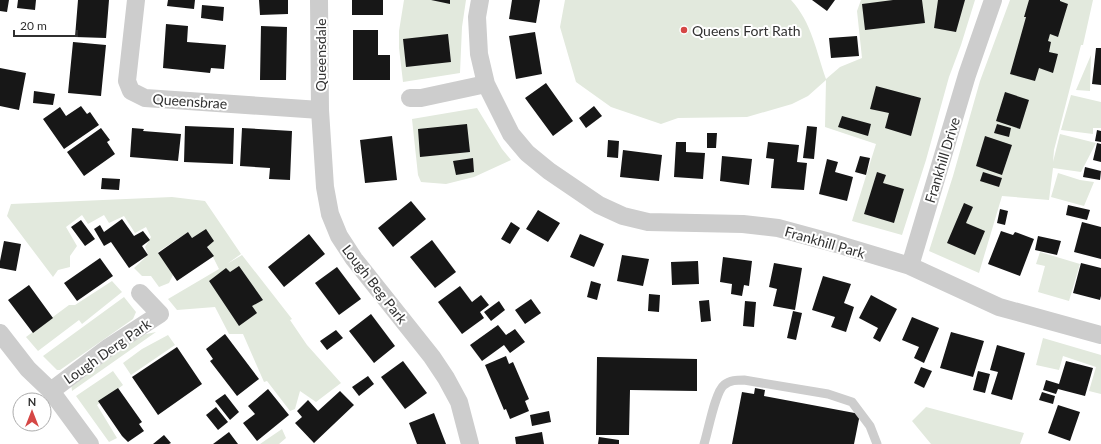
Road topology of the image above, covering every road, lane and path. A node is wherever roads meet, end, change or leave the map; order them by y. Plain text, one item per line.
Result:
1 (136, 0) edge
2 (319, 0) edge
3 (480, 0) edge
4 (993, 0) edge
5 (486, 84) junction
6 (410, 98) dead end
7 (320, 110) junction
8 (910, 266) junction
9 (140, 293) dead end
10 (0, 333) edge
11 (1101, 335) edge
12 (51, 391) junction
13 (90, 444) edge
14 (470, 444) edge
15 (704, 444) edge
16 (877, 444) edge

1 - 7 street, Queensbrae
2 - 7 street, Queensdale
3 - 5 street, Frankhill Park
4 - 8 street, Frankhill Drive
5 - 6 street
5 - 8 street, Frankhill Park
7 - 14 street, Lough Beg Park
8 - 11 street, Frankhill Park
9 - 12 street, Lough Derg Park
10 - 12 street
12 - 13 street
15 - 16 lane

